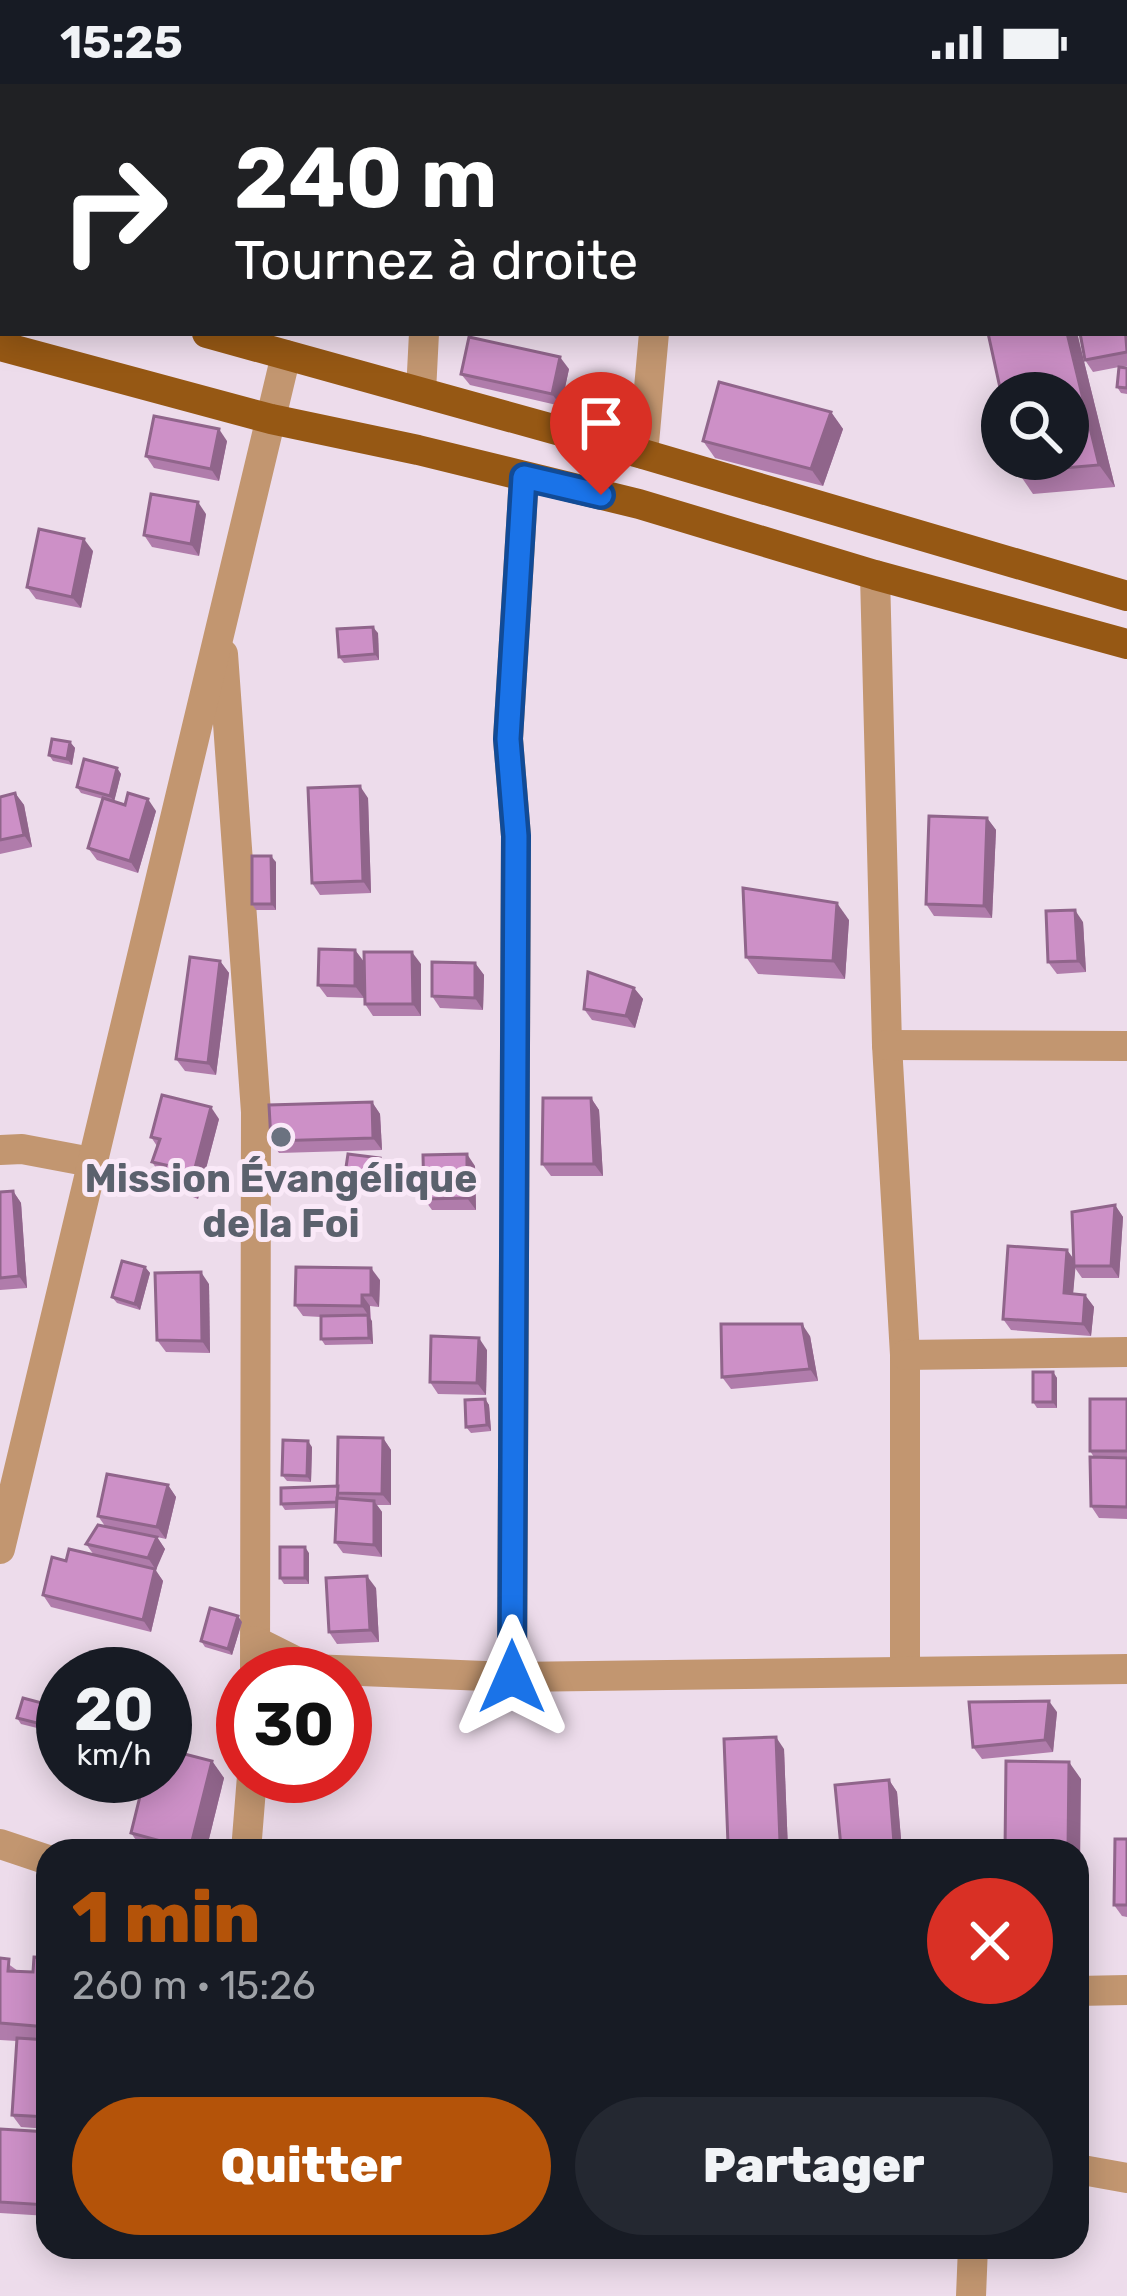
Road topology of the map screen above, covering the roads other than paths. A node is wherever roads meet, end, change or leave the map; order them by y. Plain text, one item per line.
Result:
1 (218, 336) edge
2 (424, 336) edge
3 (653, 336) edge
4 (0, 346) edge
5 (286, 355) junction
6 (421, 392) junction
7 (271, 419) junction
8 (643, 454) junction
9 (524, 477) junction
10 (875, 575) junction
11 (1127, 596) edge
12 (221, 624) junction
13 (1127, 644) edge
14 (887, 1046) junction
15 (1127, 1046) edge
16 (0, 1150) edge
17 (91, 1162) junction
18 (1127, 1352) edge
19 (905, 1355) junction
20 (2, 1532) edge
21 (255, 1641) junction
22 (255, 1647) edge
23 (266, 1647) edge
24 (905, 1670) junction
25 (1127, 1670) edge
26 (372, 1673) edge
27 (512, 1677) junction
28 (250, 1803) edge
29 (247, 1839) edge
30 (0, 1844) edge
31 (36, 1856) edge
32 (1127, 1990) edge
33 (1089, 1991) edge
34 (1089, 2171) edge
35 (1127, 2178) edge
36 (973, 2259) edge
37 (971, 2296) edge

1 - 5 main road
2 - 6 street
3 - 8 street
4 - 7 main road
5 - 6 main road
5 - 7 street
6 - 8 main road
7 - 9 main road
7 - 12 street
8 - 11 main road
9 - 10 main road
9 - 27 street
10 - 13 main road
10 - 14 street
12 - 17 street
12 - 21 street
14 - 15 street
14 - 19 street
16 - 17 street
17 - 20 street
18 - 19 street
19 - 24 street
21 - 22 street
21 - 23 street
24 - 25 street
24 - 27 street
26 - 27 street
28 - 29 street
30 - 31 street
32 - 33 street
34 - 35 street
36 - 37 street

